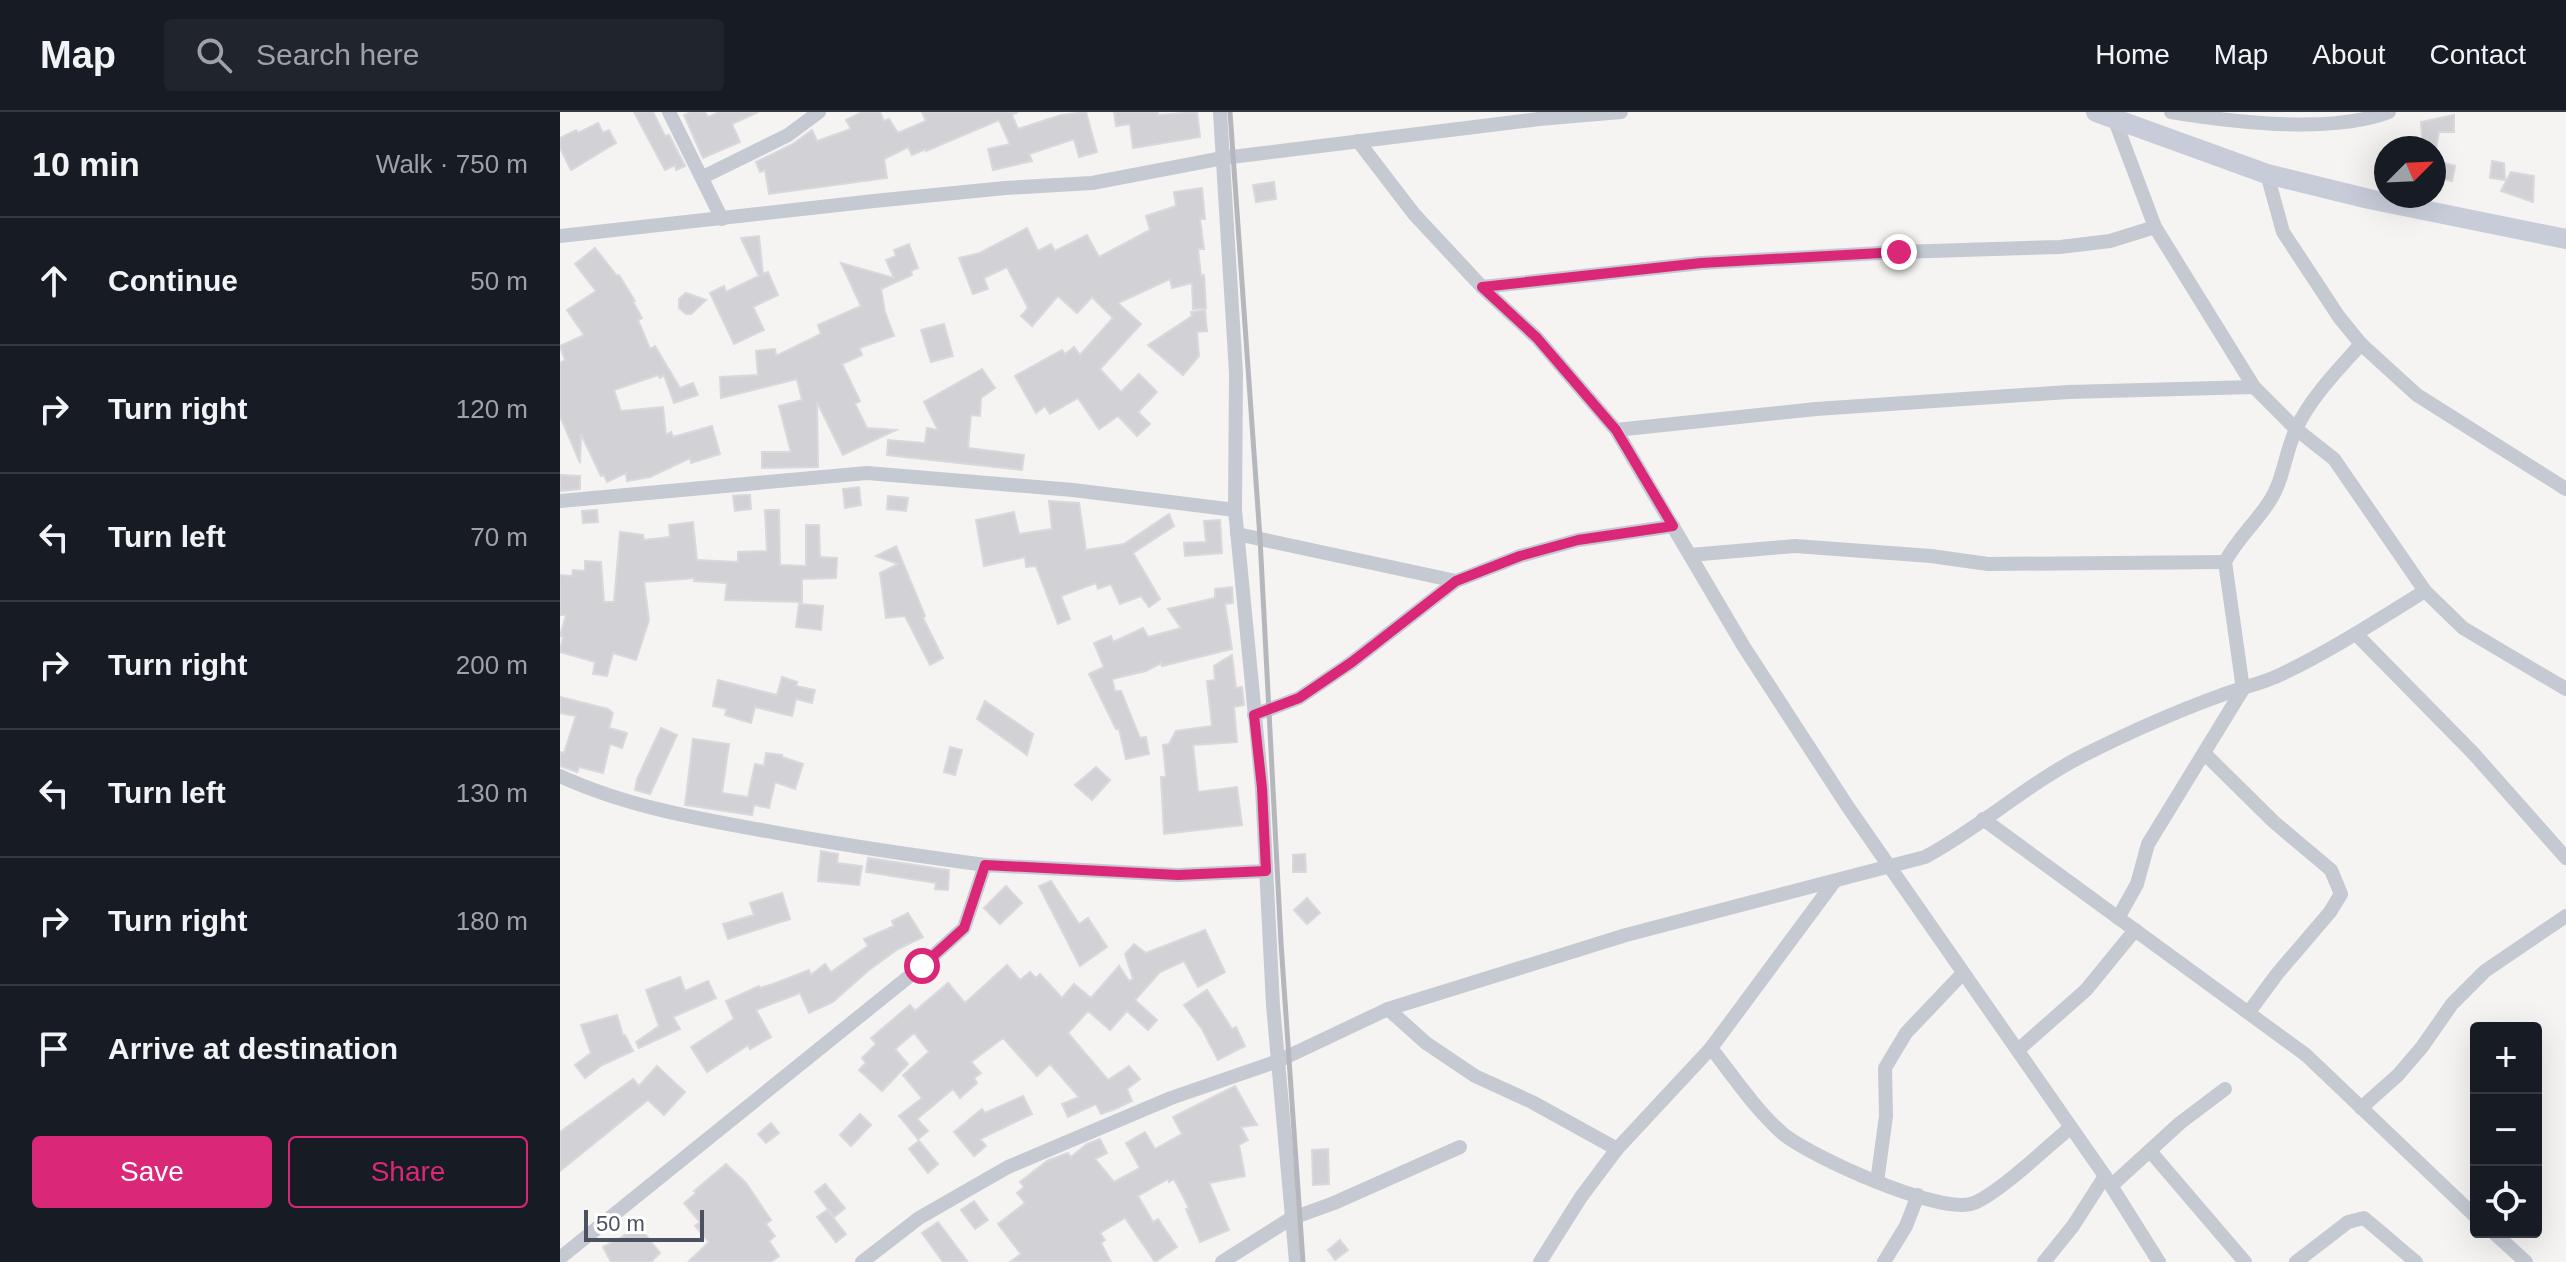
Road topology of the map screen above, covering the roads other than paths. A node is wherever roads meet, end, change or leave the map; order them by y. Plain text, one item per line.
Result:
1 (669, 112) edge
2 (819, 112) edge
3 (1220, 112) edge
4 (1621, 112) edge
5 (2171, 112) edge
6 (2389, 112) edge
7 (2105, 115) edge
8 (2167, 137) junction
9 (1358, 141) junction
10 (1223, 158) junction
11 (2267, 174) junction
12 (703, 177) junction
13 (722, 219) junction
14 (2155, 227) junction
15 (560, 236) edge
16 (2566, 239) edge
17 (1482, 287) junction
18 (2361, 344) junction
19 (2254, 387) junction
20 (2296, 429) junction
21 (1616, 430) junction
22 (2566, 489) edge
23 (560, 501) edge
24 (1235, 510) junction
25 (1673, 526) junction
26 (1237, 534) junction
27 (1690, 555) junction
28 (2225, 562) junction
29 (1456, 581) junction
30 (2425, 591) junction
31 (2356, 634) junction
32 (2243, 689) junction
33 (2566, 689) edge
34 (1254, 715) junction
35 (2205, 754) junction
36 (560, 776) edge
37 (1983, 819) junction
38 (2566, 858) edge
39 (985, 865) junction
40 (1889, 867) junction
41 (1266, 871) junction
42 (1834, 882) junction
43 (2566, 916) edge
44 (2118, 918) junction
45 (2135, 930) junction
46 (1963, 973) junction
47 (1388, 1009) junction
48 (2249, 1012) junction
49 (1711, 1048) junction
50 (2018, 1050) junction
51 (1278, 1061) junction
52 (2225, 1089) dead end
53 (2361, 1108) junction
54 (2070, 1128) junction
55 (1460, 1147) dead end
56 (1617, 1149) junction
57 (2150, 1151) junction
58 (2108, 1181) junction
59 (1877, 1182) junction
60 (1918, 1195) junction
61 (2470, 1211) edge
62 (1290, 1219) junction
63 (2500, 1238) edge
64 (560, 1258) edge
65 (862, 1262) edge
66 (1222, 1262) edge
67 (1296, 1262) edge
68 (1540, 1262) edge
69 (1884, 1262) edge
70 (2044, 1262) edge
71 (2159, 1262) edge
72 (2245, 1262) edge
73 (2296, 1262) edge
74 (2416, 1262) edge
75 (2526, 1262) edge

1 - 12 street
2 - 12 street
3 - 10 street
4 - 9 street
5 - 6 street
5 - 8 street
7 - 8 street
7 - 14 street
8 - 11 street
9 - 10 street
9 - 17 street
10 - 13 street
10 - 24 street
11 - 16 street
11 - 18 street
12 - 13 street
13 - 15 street
14 - 17 street
14 - 19 street
17 - 21 street
18 - 20 street
18 - 22 street
19 - 20 street
19 - 21 street
20 - 28 street
20 - 30 street
21 - 25 street
23 - 24 street
24 - 26 street
25 - 27 street
25 - 29 street
26 - 29 street
26 - 34 street
27 - 28 street
27 - 40 street
28 - 32 street
29 - 34 street
30 - 31 street
30 - 33 street
31 - 32 street
31 - 38 street
32 - 35 street
32 - 37 street
34 - 41 street
35 - 44 street
35 - 48 street
36 - 39 street
37 - 40 street
37 - 44 street
39 - 41 street
39 - 64 street
40 - 42 street
40 - 46 street
41 - 51 street
42 - 47 street
42 - 49 street
43 - 53 street
44 - 45 street
45 - 48 street
45 - 50 street
46 - 50 street
46 - 59 street
47 - 51 street
47 - 56 street
48 - 53 street
49 - 56 street
49 - 59 street
50 - 54 street
51 - 62 street
51 - 65 street
52 - 57 street
53 - 61 street
54 - 58 street
54 - 60 street
55 - 62 street
56 - 68 street
57 - 58 street
57 - 72 street
58 - 70 street
58 - 71 street
59 - 60 street
60 - 69 street
62 - 66 street
62 - 67 street
63 - 75 street
73 - 74 street

